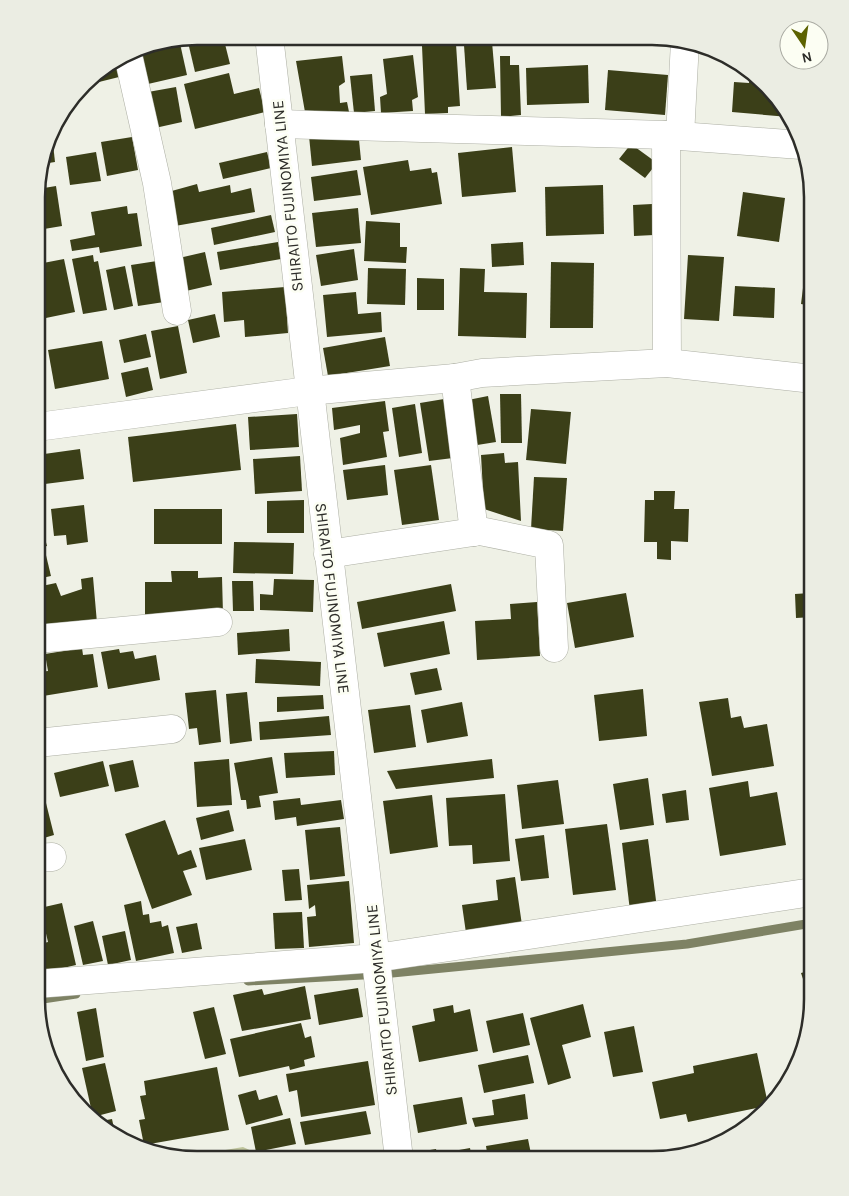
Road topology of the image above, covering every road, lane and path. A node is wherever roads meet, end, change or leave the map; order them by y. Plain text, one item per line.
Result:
1 (270, 45) edge
2 (684, 49) edge
3 (129, 61) edge
4 (279, 124) junction
5 (673, 135) junction
6 (794, 144) edge
7 (177, 310) dead end
8 (667, 363) junction
9 (456, 378) junction
10 (804, 378) edge
11 (308, 391) junction
12 (45, 427) edge
13 (474, 532) junction
14 (328, 554) junction
15 (218, 622) dead end
16 (45, 638) edge
17 (554, 648) dead end
18 (172, 729) dead end
19 (45, 742) edge
20 (804, 893) edge
21 (376, 958) junction
22 (45, 983) edge
23 (398, 1151) edge

1 - 4 street, SHIRAITO FUJINOMIYA LINE
2 - 5 street
3 - 7 street
4 - 5 street
4 - 11 street, SHIRAITO FUJINOMIYA LINE
5 - 6 street
5 - 8 street
8 - 9 street
8 - 10 street
9 - 11 street
9 - 13 street
11 - 12 street
11 - 14 street, SHIRAITO FUJINOMIYA LINE
13 - 14 street
13 - 17 street
14 - 21 street, SHIRAITO FUJINOMIYA LINE
15 - 16 street
18 - 19 street
20 - 21 street
21 - 22 street
21 - 23 street, SHIRAITO FUJINOMIYA LINE

